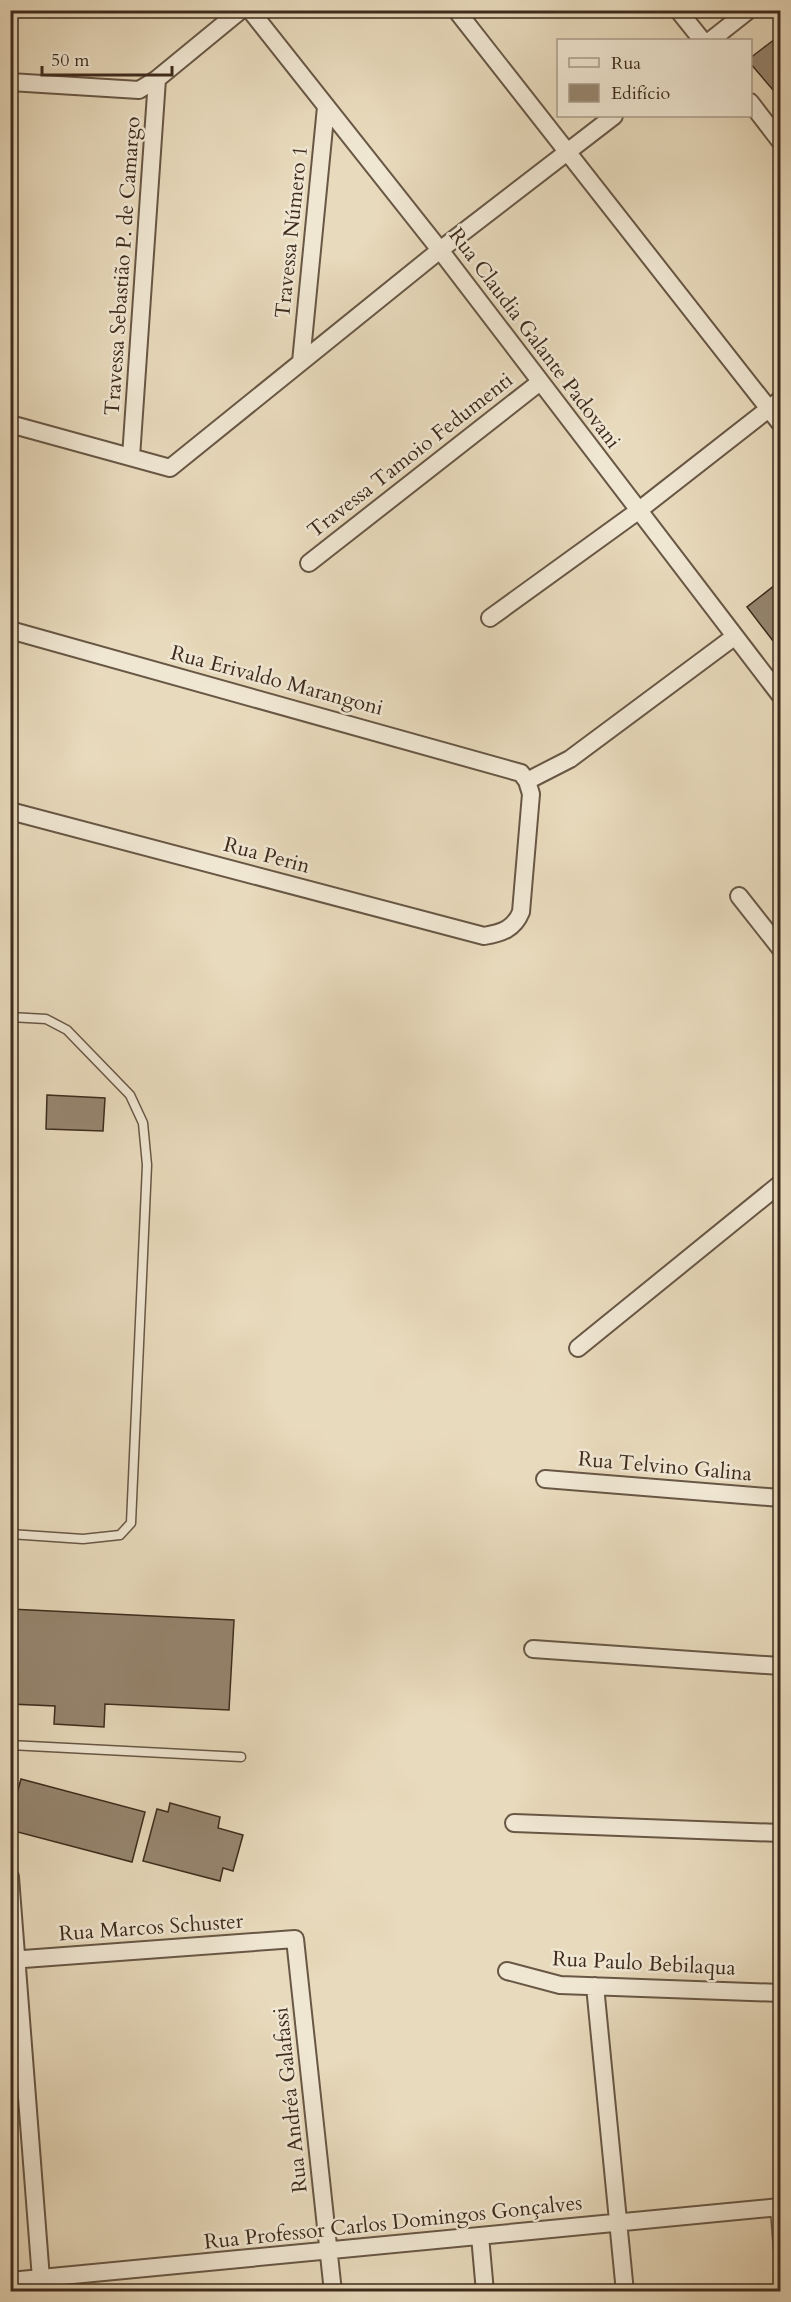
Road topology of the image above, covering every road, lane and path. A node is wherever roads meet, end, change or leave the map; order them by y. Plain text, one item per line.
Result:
1 (240, 10) edge
2 (250, 10) edge
3 (456, 10) edge
4 (678, 10) edge
5 (749, 10) edge
6 (701, 39) edge
7 (712, 39) edge
8 (157, 79) junction
9 (10, 82) edge
10 (752, 105) edge
11 (326, 107) junction
12 (613, 117) edge
13 (780, 141) edge
14 (567, 151) junction
15 (440, 250) junction
16 (301, 362) junction
17 (540, 382) junction
18 (775, 404) edge
19 (780, 423) edge
20 (10, 424) edge
21 (131, 458) junction
22 (638, 511) junction
23 (309, 563) dead end
24 (490, 618) dead end
25 (10, 630) edge
26 (734, 637) junction
27 (780, 695) edge
28 (527, 781) junction
29 (10, 811) edge
30 (739, 896) dead end
31 (780, 948) edge
32 (10, 1017) edge
33 (780, 1184) edge
34 (578, 1348) dead end
35 (545, 1479) dead end
36 (780, 1498) edge
37 (10, 1534) edge
38 (533, 1649) dead end
39 (780, 1666) edge
40 (10, 1745) edge
41 (241, 1757) dead end
42 (514, 1822) dead end
43 (780, 1833) edge
44 (10, 1877) edge
45 (296, 1939) joint
46 (14, 1960) edge
47 (507, 1971) dead end
48 (595, 1986) junction
49 (780, 1993) edge
50 (778, 2208) edge
51 (620, 2223) junction
52 (480, 2236) junction
53 (329, 2252) junction
54 (780, 2274) edge
55 (10, 2281) edge
56 (42, 2285) edge
57 (333, 2292) edge
58 (485, 2292) edge
59 (626, 2292) edge

1 - 8 street
2 - 11 street, Rua Claudia Galante Padovani
3 - 14 street
4 - 6 street
5 - 7 street
8 - 9 street
8 - 21 street, Travessa Sebastião P. de Camargo
10 - 13 street
11 - 15 street, Rua Claudia Galante Padovani
11 - 16 street, Travessa Número 1
12 - 14 street
14 - 15 street
14 - 18 street
15 - 16 street
15 - 17 street, Rua Claudia Galante Padovani
16 - 21 street
17 - 22 street, Rua Claudia Galante Padovani
17 - 23 street, Travessa Tamoio Fedumenti
18 - 19 street
18 - 22 street
20 - 21 street
22 - 24 street
22 - 26 street, Rua Claudia Galante Padovani
25 - 28 street, Rua Erivaldo Marangoni
26 - 27 street, Rua Claudia Galante Padovani
26 - 28 street
28 - 29 street, Rua Perin
30 - 31 street
32 - 37 lane
33 - 34 street
35 - 36 street, Rua Telvino Galina
38 - 39 street
40 - 41 lane
42 - 43 street
44 - 46 street
45 - 46 street, Rua Marcos Schuster
45 - 53 street, Rua Andréa Galafassi
46 - 56 street
47 - 48 street, Rua Paulo Bebilaqua
48 - 49 street, Rua Paulo Bebilaqua
48 - 51 street
50 - 51 street, Rua Professor Carlos Domingos Gonçalves
50 - 54 lane
51 - 52 street, Rua Professor Carlos Domingos Gonçalves
51 - 59 street
52 - 53 street, Rua Professor Carlos Domingos Gonçalves
52 - 58 street
53 - 56 street, Rua Professor Carlos Domingos Gonçalves
53 - 57 street, Rua Andréa Galafassi
55 - 56 street, Rua Professor Carlos Domingos Gonçalves

